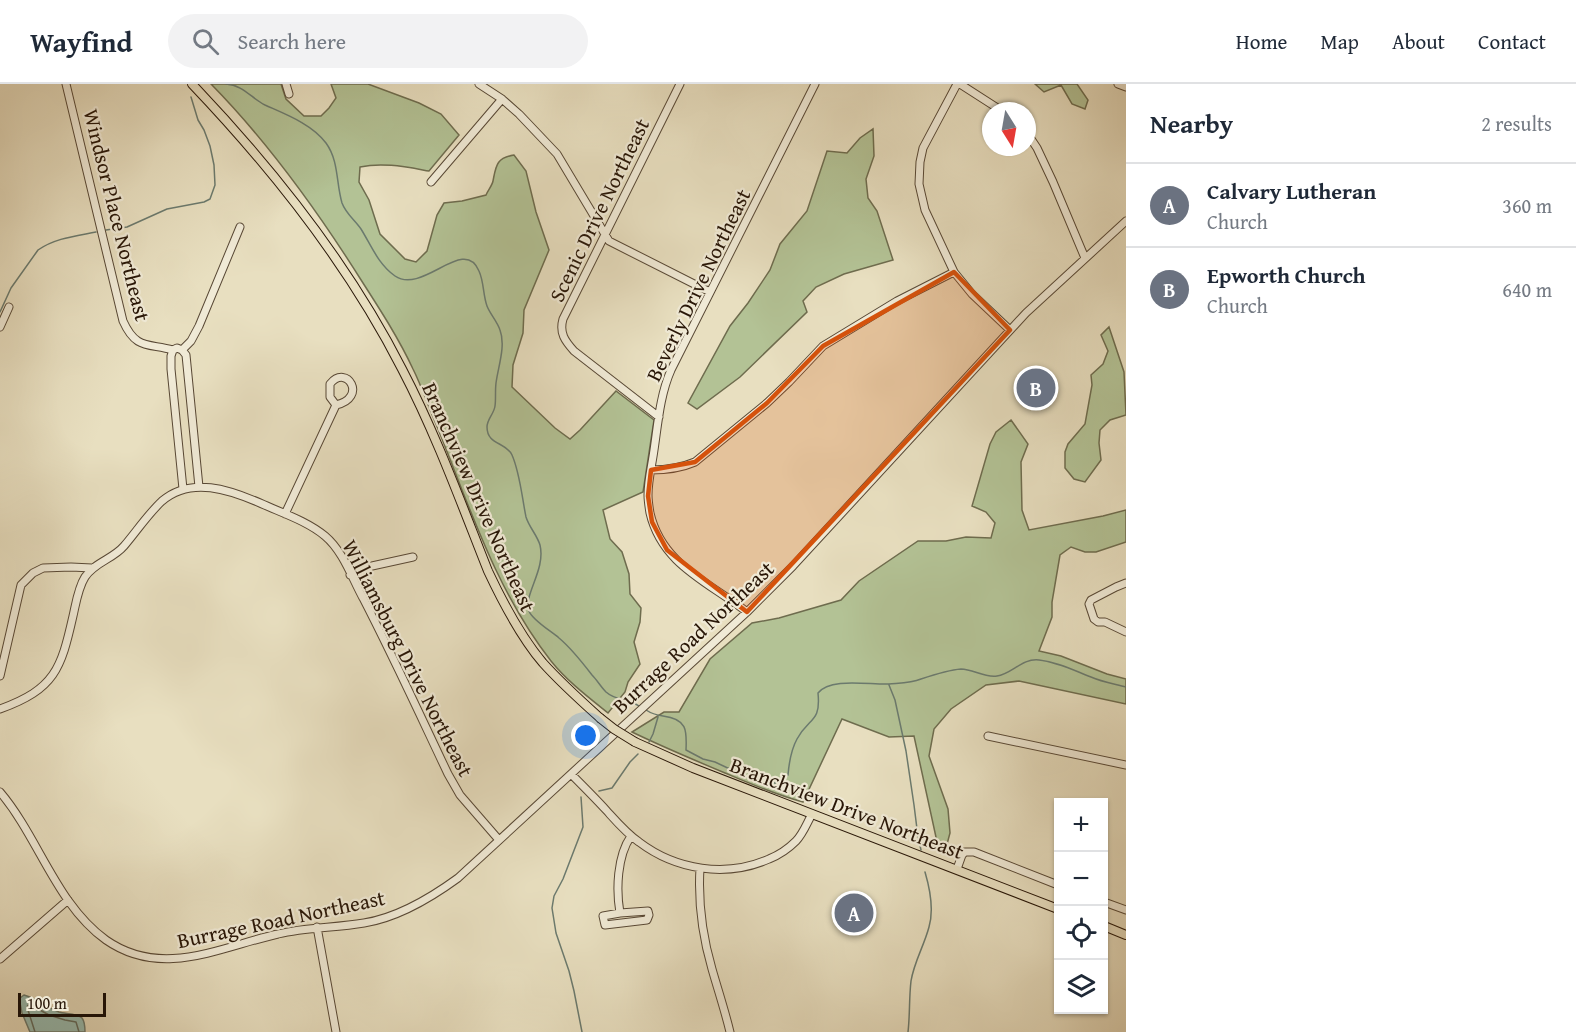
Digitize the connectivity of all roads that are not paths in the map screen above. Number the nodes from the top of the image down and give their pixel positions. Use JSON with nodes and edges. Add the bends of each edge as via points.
{"nodes":[{"id":1,"x":66,"y":84,"type":"edge"},
{"id":2,"x":192,"y":84,"type":"edge"},
{"id":3,"x":286,"y":84,"type":"edge"},
{"id":4,"x":479,"y":84,"type":"edge"},
{"id":5,"x":681,"y":84,"type":"edge"},
{"id":6,"x":815,"y":84,"type":"edge"},
{"id":7,"x":959,"y":84,"type":"edge"},
{"id":8,"x":1118,"y":84,"type":"edge"},
{"id":9,"x":1126,"y":87,"type":"edge"},
{"id":10,"x":289,"y":94,"type":"dead end"},
{"id":11,"x":502,"y":99,"type":"junction"},
{"id":12,"x":988,"y":102,"type":"edge"},
{"id":13,"x":1036,"y":146,"type":"edge"},
{"id":14,"x":431,"y":182,"type":"dead end"},
{"id":15,"x":1126,"y":221,"type":"edge"},
{"id":16,"x":240,"y":227,"type":"dead end"},
{"id":17,"x":605,"y":236,"type":"junction"},
{"id":18,"x":1085,"y":258,"type":"junction"},
{"id":19,"x":954,"y":272,"type":"junction"},
{"id":20,"x":710,"y":292,"type":"junction"},
{"id":21,"x":9,"y":307,"type":"dead end"},
{"id":22,"x":0,"y":327,"type":"edge"},
{"id":23,"x":1010,"y":330,"type":"junction"},
{"id":24,"x":173,"y":350,"type":"junction"},
{"id":25,"x":182,"y":350,"type":"junction"},
{"id":26,"x":336,"y":405,"type":"dead end"},
{"id":27,"x":659,"y":417,"type":"junction"},
{"id":28,"x":651,"y":470,"type":"junction"},
{"id":29,"x":199,"y":487,"type":"junction"},
{"id":30,"x":183,"y":489,"type":"junction"},
{"id":31,"x":285,"y":514,"type":"junction"},
{"id":32,"x":413,"y":557,"type":"dead end"},
{"id":33,"x":92,"y":568,"type":"junction"},
{"id":34,"x":350,"y":575,"type":"junction"},
{"id":35,"x":1126,"y":583,"type":"edge"},
{"id":36,"x":747,"y":612,"type":"junction"},
{"id":37,"x":1126,"y":632,"type":"edge"},
{"id":38,"x":0,"y":676,"type":"edge"},
{"id":39,"x":0,"y":709,"type":"edge"},
{"id":40,"x":988,"y":736,"type":"dead end"},
{"id":41,"x":1126,"y":765,"type":"edge"},
{"id":42,"x":571,"y":774,"type":"junction"},
{"id":43,"x":0,"y":792,"type":"edge"},
{"id":44,"x":812,"y":814,"type":"junction"},
{"id":45,"x":631,"y":836,"type":"junction"},
{"id":46,"x":499,"y":840,"type":"junction"},
{"id":47,"x":700,"y":868,"type":"junction"},
{"id":48,"x":957,"y":868,"type":"junction"},
{"id":49,"x":1054,"y":883,"type":"edge"},
{"id":50,"x":68,"y":900,"type":"junction"},
{"id":51,"x":1108,"y":903,"type":"edge"},
{"id":52,"x":1054,"y":907,"type":"edge"},
{"id":53,"x":1126,"y":910,"type":"edge"},
{"id":54,"x":620,"y":913,"type":"junction"},
{"id":55,"x":317,"y":927,"type":"junction"},
{"id":56,"x":1108,"y":928,"type":"edge"},
{"id":57,"x":1126,"y":935,"type":"edge"},
{"id":58,"x":0,"y":959,"type":"edge"},
{"id":59,"x":336,"y":1032,"type":"edge"},
{"id":60,"x":730,"y":1032,"type":"edge"}],
"edges":[{"from":1,"to":24,"type":"street","name":"Windsor Place Northeast","via":[[123,321],[140,343]]},
{"from":2,"to":44,"type":"main road","name":"Branchview Drive Northeast","bridge":true,"via":[[287,192],[350,279],[421,407],[505,605],[542,661],[600,718],[635,741]]},
{"from":3,"to":10,"type":"street"},
{"from":4,"to":11,"type":"street"},
{"from":5,"to":17,"type":"street","name":"Scenic Drive Northeast"},
{"from":6,"to":20,"type":"street","name":"Beverly Drive Northeast"},
{"from":7,"to":12,"type":"street"},
{"from":7,"to":19,"type":"street","via":[[926,139],[919,176],[926,210]]},
{"from":8,"to":9,"type":"street"},
{"from":11,"to":14,"type":"street"},
{"from":11,"to":17,"type":"street","via":[[557,154]]},
{"from":13,"to":18,"type":"street"},
{"from":15,"to":18,"type":"street","name":"Burrage Road Northeast"},
{"from":16,"to":25,"type":"street","via":[[194,337]]},
{"from":17,"to":20,"type":"street"},
{"from":17,"to":27,"type":"street","name":"Scenic Drive Northeast","via":[[563,320],[563,337],[574,351]]},
{"from":18,"to":23,"type":"street","name":"Burrage Road Northeast"},
{"from":19,"to":23,"type":"street"},
{"from":19,"to":28,"type":"street","via":[[823,346],[767,403],[695,462]]},
{"from":20,"to":27,"type":"street","name":"Beverly Drive Northeast","via":[[667,380]]},
{"from":21,"to":22,"type":"street"},
{"from":23,"to":36,"type":"street","name":"Burrage Road Northeast"},
{"from":24,"to":25,"type":"street","name":"Windsor Place Northeast"},
{"from":24,"to":30,"type":"street","via":[[171,369]]},
{"from":25,"to":29,"type":"street","via":[[186,355]]},
{"from":26,"to":31,"type":"street"},
{"from":27,"to":28,"type":"street","name":"Beverly Drive Northeast"},
{"from":28,"to":36,"type":"street","name":"Beverly Drive Northeast","via":[[648,504],[659,539],[681,565]]},
{"from":29,"to":30,"type":"street","name":"Williamsburg Drive Northeast"},
{"from":29,"to":31,"type":"street","name":"Williamsburg Drive Northeast","via":[[226,490]]},
{"from":30,"to":33,"type":"street","name":"Williamsburg Drive Northeast","via":[[164,500],[120,551]]},
{"from":31,"to":34,"type":"street","name":"Williamsburg Drive Northeast","via":[[325,536]]},
{"from":32,"to":34,"type":"street"},
{"from":33,"to":38,"type":"street","via":[[43,568],[21,585]]},
{"from":33,"to":39,"type":"street","via":[[79,591],[65,651],[54,673],[39,690]]},
{"from":34,"to":46,"type":"street","name":"Williamsburg Drive Northeast","via":[[452,781]]},
{"from":35,"to":37,"type":"street","via":[[1089,604],[1094,619]]},
{"from":36,"to":42,"type":"street","name":"Burrage Road Northeast"},
{"from":40,"to":41,"type":"street"},
{"from":42,"to":45,"type":"street"},
{"from":42,"to":46,"type":"street","name":"Burrage Road Northeast"},
{"from":43,"to":50,"type":"street","name":"Burrage Road Northeast"},
{"from":44,"to":47,"type":"street","via":[[795,842],[778,855],[739,868]]},
{"from":44,"to":48,"type":"main road","name":"Branchview Drive Northeast"},
{"from":45,"to":47,"type":"street","via":[[660,856]]},
{"from":45,"to":54,"type":"street","via":[[622,854],[617,892]]},
{"from":46,"to":55,"type":"street","name":"Burrage Road Northeast","via":[[442,890],[402,911],[363,924]]},
{"from":47,"to":60,"type":"street","via":[[706,944]]},
{"from":48,"to":49,"type":"street","via":[[965,852],[974,852]]},
{"from":48,"to":52,"type":"main road","name":"Branchview Drive Northeast"},
{"from":50,"to":55,"type":"street","name":"Burrage Road Northeast","via":[[89,926],[124,950],[142,956],[175,959],[205,955],[276,934]]},
{"from":50,"to":58,"type":"street"},
{"from":51,"to":53,"type":"street"},
{"from":54,"to":54,"type":"street","via":[[603,916],[605,925],[647,920],[649,915],[648,911]]},
{"from":55,"to":59,"type":"street"},
{"from":56,"to":57,"type":"main road"}]}
